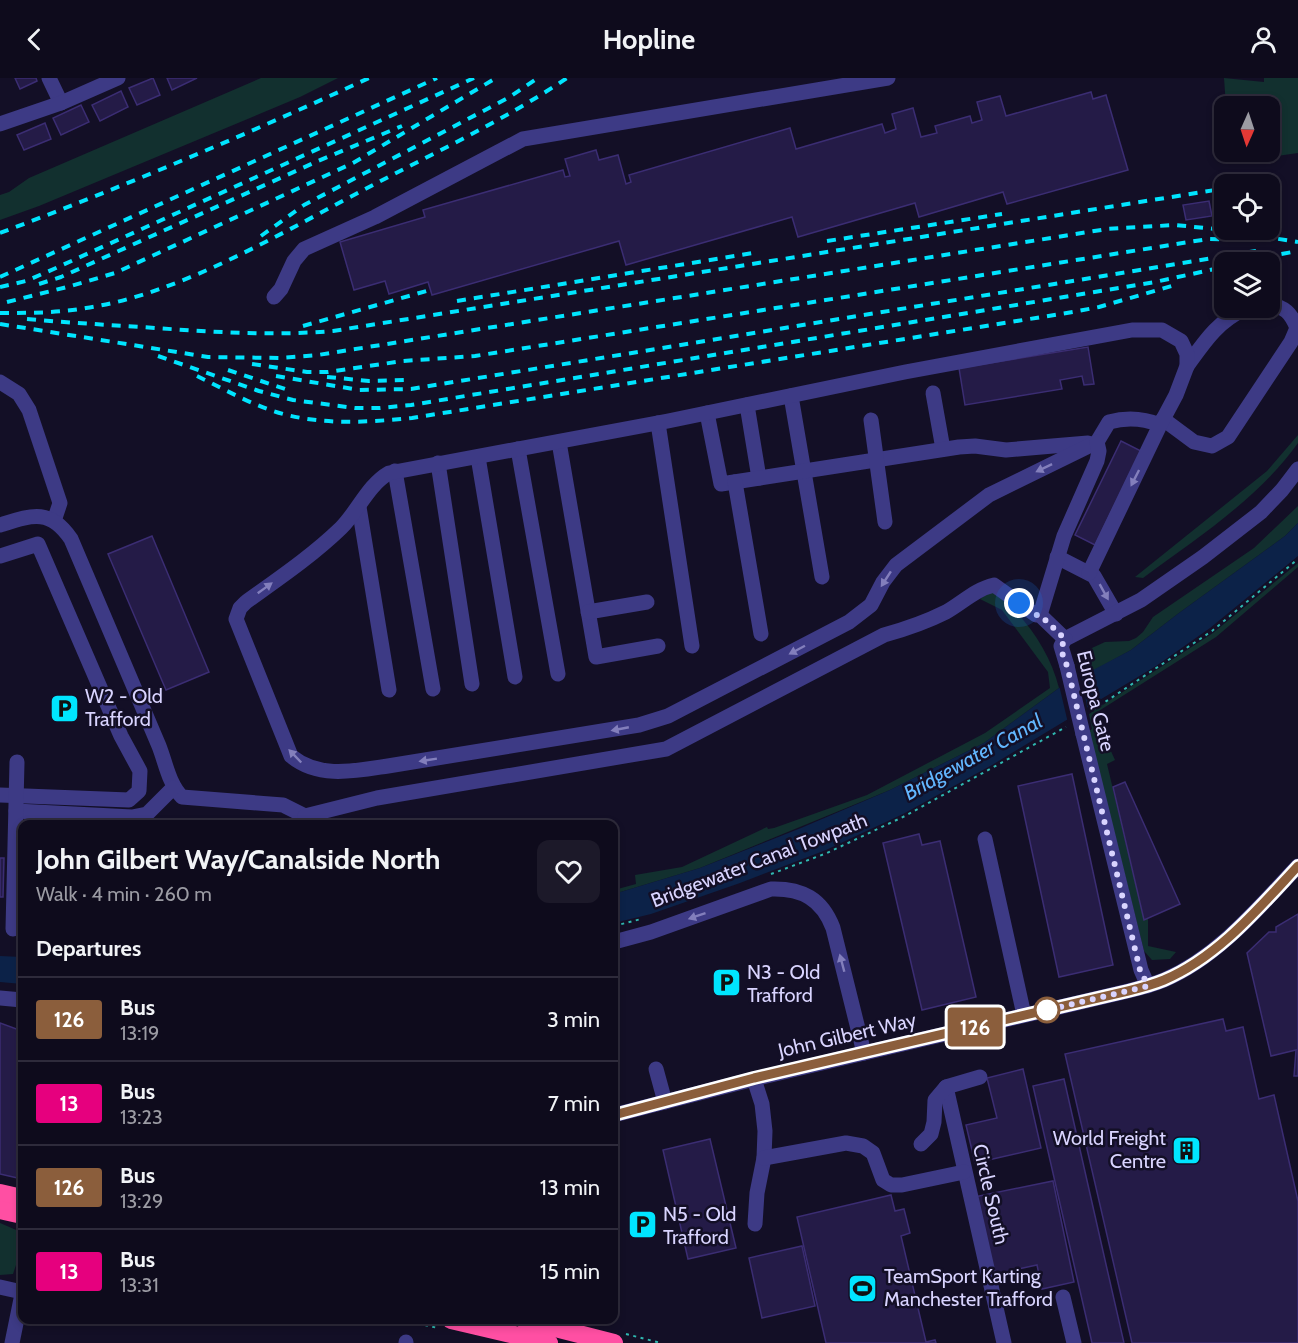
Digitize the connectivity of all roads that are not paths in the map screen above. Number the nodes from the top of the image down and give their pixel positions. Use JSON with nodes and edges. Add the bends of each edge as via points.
{"nodes":[{"id":1,"x":49,"y":78,"type":"edge"},
{"id":2,"x":118,"y":78,"type":"edge"},
{"id":3,"x":888,"y":78,"type":"edge"},
{"id":4,"x":60,"y":103,"type":"junction"},
{"id":5,"x":0,"y":124,"type":"edge"},
{"id":6,"x":274,"y":297,"type":"dead end"},
{"id":7,"x":1280,"y":307,"type":"edge"},
{"id":8,"x":1227,"y":318,"type":"edge"},
{"id":9,"x":1187,"y":366,"type":"junction"},
{"id":10,"x":0,"y":382,"type":"edge"},
{"id":11,"x":933,"y":393,"type":"dead end"},
{"id":12,"x":791,"y":396,"type":"junction"},
{"id":13,"x":747,"y":405,"type":"junction"},
{"id":14,"x":707,"y":413,"type":"junction"},
{"id":15,"x":871,"y":420,"type":"dead end"},
{"id":16,"x":1161,"y":422,"type":"junction"},
{"id":17,"x":658,"y":423,"type":"junction"},
{"id":18,"x":559,"y":442,"type":"junction"},
{"id":19,"x":1097,"y":442,"type":"junction"},
{"id":20,"x":518,"y":449,"type":"junction"},
{"id":21,"x":943,"y":449,"type":"junction"},
{"id":22,"x":478,"y":457,"type":"junction"},
{"id":23,"x":877,"y":460,"type":"junction"},
{"id":24,"x":438,"y":463,"type":"junction"},
{"id":25,"x":1298,"y":470,"type":"edge"},
{"id":26,"x":395,"y":471,"type":"junction"},
{"id":27,"x":804,"y":471,"type":"junction"},
{"id":28,"x":759,"y":478,"type":"junction"},
{"id":29,"x":735,"y":482,"type":"junction"},
{"id":30,"x":359,"y":507,"type":"junction"},
{"id":31,"x":54,"y":520,"type":"junction"},
{"id":32,"x":885,"y":522,"type":"dead end"},
{"id":33,"x":0,"y":525,"type":"edge"},
{"id":34,"x":0,"y":556,"type":"edge"},
{"id":35,"x":1058,"y":557,"type":"junction"},
{"id":36,"x":1089,"y":573,"type":"junction"},
{"id":37,"x":822,"y":577,"type":"dead end"},
{"id":38,"x":647,"y":602,"type":"dead end"},
{"id":39,"x":588,"y":612,"type":"junction"},
{"id":40,"x":1116,"y":614,"type":"junction"},
{"id":41,"x":1040,"y":615,"type":"junction"},
{"id":42,"x":761,"y":634,"type":"dead end"},
{"id":43,"x":1065,"y":639,"type":"junction"},
{"id":44,"x":658,"y":646,"type":"dead end"},
{"id":45,"x":693,"y":646,"type":"dead end"},
{"id":46,"x":558,"y":674,"type":"dead end"},
{"id":47,"x":515,"y":678,"type":"dead end"},
{"id":48,"x":472,"y":684,"type":"dead end"},
{"id":49,"x":433,"y":689,"type":"dead end"},
{"id":50,"x":388,"y":690,"type":"dead end"},
{"id":51,"x":159,"y":746,"type":"junction"},
{"id":52,"x":134,"y":759,"type":"junction"},
{"id":53,"x":17,"y":762,"type":"dead end"},
{"id":54,"x":173,"y":788,"type":"junction"},
{"id":55,"x":0,"y":795,"type":"edge"},
{"id":56,"x":16,"y":804,"type":"junction"},
{"id":57,"x":151,"y":820,"type":"edge"},
{"id":58,"x":308,"y":820,"type":"edge"},
{"id":59,"x":313,"y":820,"type":"edge"},
{"id":60,"x":985,"y":839,"type":"dead end"},
{"id":61,"x":1298,"y":866,"type":"edge"},
{"id":62,"x":13,"y":929,"type":"dead end"},
{"id":63,"x":618,"y":941,"type":"edge"},
{"id":64,"x":1148,"y":986,"type":"junction"},
{"id":65,"x":0,"y":998,"type":"edge"},
{"id":66,"x":18,"y":1000,"type":"edge"},
{"id":67,"x":1024,"y":1015,"type":"junction"},
{"id":68,"x":864,"y":1053,"type":"junction"},
{"id":69,"x":656,"y":1069,"type":"dead end"},
{"id":70,"x":980,"y":1077,"type":"dead end"},
{"id":71,"x":754,"y":1078,"type":"junction"},
{"id":72,"x":946,"y":1087,"type":"junction"},
{"id":73,"x":664,"y":1102,"type":"junction"},
{"id":74,"x":618,"y":1114,"type":"edge"},
{"id":75,"x":921,"y":1144,"type":"dead end"},
{"id":76,"x":764,"y":1158,"type":"junction"},
{"id":77,"x":964,"y":1172,"type":"junction"},
{"id":78,"x":0,"y":1193,"type":"edge"},
{"id":79,"x":18,"y":1197,"type":"edge"},
{"id":80,"x":0,"y":1210,"type":"edge"},
{"id":81,"x":18,"y":1214,"type":"edge"},
{"id":82,"x":755,"y":1224,"type":"dead end"},
{"id":83,"x":0,"y":1287,"type":"edge"},
{"id":84,"x":18,"y":1292,"type":"edge"},
{"id":85,"x":1063,"y":1297,"type":"dead end"},
{"id":86,"x":18,"y":1313,"type":"edge"},
{"id":87,"x":467,"y":1324,"type":"edge"},
{"id":88,"x":540,"y":1324,"type":"edge"},
{"id":89,"x":12,"y":1343,"type":"edge"},
{"id":90,"x":549,"y":1343,"type":"edge"},
{"id":91,"x":614,"y":1343,"type":"edge"},
{"id":92,"x":1004,"y":1343,"type":"edge"},
{"id":93,"x":1074,"y":1343,"type":"edge"}],
"edges":[{"from":1,"to":4,"type":"street"},
{"from":2,"to":4,"type":"street"},
{"from":3,"to":6,"type":"street","via":[[523,139],[375,217],[304,249]]},
{"from":4,"to":5,"type":"street"},
{"from":7,"to":16,"type":"street","via":[[1292,314],[1297,328],[1228,438],[1212,446],[1194,442]]},
{"from":8,"to":9,"type":"street"},
{"from":9,"to":12,"type":"street","via":[[1187,354],[1180,341],[1162,330],[1132,330]]},
{"from":9,"to":16,"type":"street"},
{"from":10,"to":31,"type":"street","via":[[19,394],[29,410],[60,503]]},
{"from":11,"to":21,"type":"street"},
{"from":12,"to":13,"type":"street"},
{"from":12,"to":27,"type":"street"},
{"from":13,"to":14,"type":"street"},
{"from":13,"to":28,"type":"street"},
{"from":14,"to":17,"type":"street"},
{"from":14,"to":29,"type":"street","via":[[721,484]]},
{"from":15,"to":23,"type":"street"},
{"from":16,"to":19,"type":"street","via":[[1109,422]]},
{"from":16,"to":36,"type":"street","one_way":true},
{"from":17,"to":18,"type":"street","via":[[609,439]]},
{"from":17,"to":45,"type":"street"},
{"from":18,"to":20,"type":"street"},
{"from":18,"to":39,"type":"street"},
{"from":19,"to":21,"type":"street","via":[[1006,450],[975,446]]},
{"from":19,"to":30,"type":"street","one_way":true,"via":[[989,495],[896,565],[871,605],[849,622],[668,716],[639,725],[517,746],[349,772],[320,771],[291,756],[236,619],[246,602],[313,552]]},
{"from":19,"to":35,"type":"street","via":[[1097,461]]},
{"from":20,"to":22,"type":"street"},
{"from":20,"to":46,"type":"street"},
{"from":21,"to":23,"type":"street"},
{"from":22,"to":24,"type":"street"},
{"from":22,"to":47,"type":"street"},
{"from":23,"to":27,"type":"street"},
{"from":23,"to":32,"type":"street"},
{"from":24,"to":26,"type":"street"},
{"from":24,"to":48,"type":"street"},
{"from":25,"to":40,"type":"street","name":"Europa Gate","via":[[1239,531]]},
{"from":26,"to":30,"type":"street","via":[[381,478]]},
{"from":26,"to":49,"type":"street"},
{"from":27,"to":28,"type":"street"},
{"from":27,"to":37,"type":"street"},
{"from":28,"to":29,"type":"street"},
{"from":29,"to":42,"type":"street"},
{"from":30,"to":50,"type":"street"},
{"from":31,"to":33,"type":"street","via":[[29,516]]},
{"from":31,"to":51,"type":"street","via":[[71,539]]},
{"from":34,"to":52,"type":"street","via":[[38,544]]},
{"from":35,"to":36,"type":"street"},
{"from":35,"to":41,"type":"street"},
{"from":36,"to":40,"type":"street","one_way":true},
{"from":38,"to":39,"type":"street"},
{"from":39,"to":44,"type":"street","via":[[596,657]]},
{"from":40,"to":43,"type":"street","name":"Europa Gate"},
{"from":41,"to":43,"type":"street"},
{"from":41,"to":59,"type":"street","via":[[994,585],[982,588],[947,612],[884,635],[666,749],[377,798]]},
{"from":43,"to":64,"type":"street","name":"Europa Gate","bridge":true,"via":[[1061,652],[1140,970]]},
{"from":51,"to":52,"type":"street"},
{"from":51,"to":54,"type":"street"},
{"from":52,"to":56,"type":"street","via":[[140,771],[139,791],[129,800]]},
{"from":53,"to":56,"type":"street"},
{"from":54,"to":57,"type":"street"},
{"from":54,"to":58,"type":"street","via":[[182,797],[199,800],[283,805]]},
{"from":55,"to":56,"type":"street"},
{"from":56,"to":57,"type":"street"},
{"from":56,"to":62,"type":"street"},
{"from":60,"to":67,"type":"street"},
{"from":61,"to":64,"type":"street","name":"John Gilbert Way","via":[[1240,927],[1210,952],[1184,970]]},
{"from":68,"to":63,"type":"street","one_way":true,"via":[[828,914],[807,896],[796,891],[771,890]]},
{"from":64,"to":67,"type":"street","name":"John Gilbert Way"},
{"from":65,"to":66,"type":"street"},
{"from":67,"to":68,"type":"street","name":"John Gilbert Way"},
{"from":68,"to":71,"type":"street","name":"John Gilbert Way"},
{"from":69,"to":73,"type":"street"},
{"from":70,"to":72,"type":"street"},
{"from":71,"to":73,"type":"street","name":"John Gilbert Way"},
{"from":71,"to":76,"type":"street","via":[[762,1104]]},
{"from":72,"to":75,"type":"street","via":[[935,1100],[931,1134]]},
{"from":72,"to":77,"type":"street","name":"Circle South"},
{"from":73,"to":74,"type":"street","name":"John Gilbert Way"},
{"from":76,"to":77,"type":"street","via":[[846,1143],[863,1146],[873,1154],[883,1180],[891,1185]]},
{"from":76,"to":82,"type":"street"},
{"from":77,"to":92,"type":"street","name":"Circle South"},
{"from":78,"to":79,"type":"highway"},
{"from":80,"to":81,"type":"highway"},
{"from":83,"to":84,"type":"street"},
{"from":85,"to":93,"type":"street"},
{"from":86,"to":89,"type":"street"},
{"from":87,"to":90,"type":"highway"},
{"from":88,"to":91,"type":"highway"}]}
